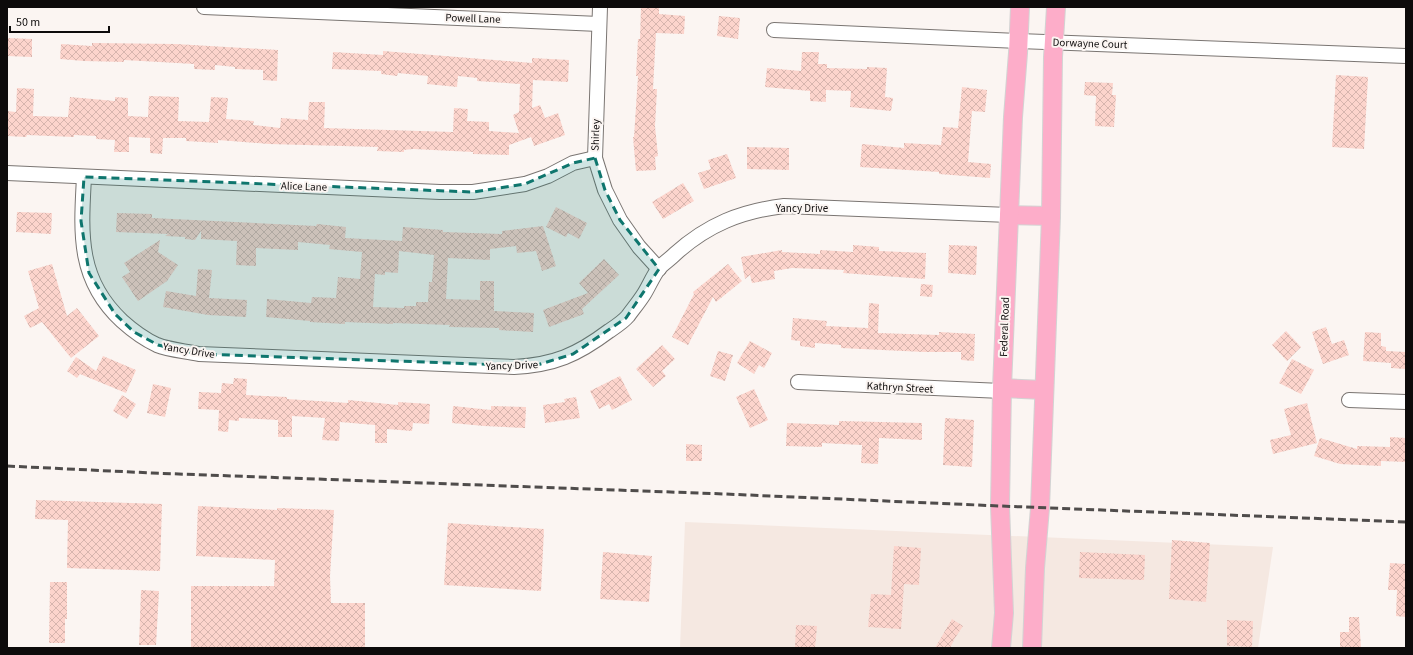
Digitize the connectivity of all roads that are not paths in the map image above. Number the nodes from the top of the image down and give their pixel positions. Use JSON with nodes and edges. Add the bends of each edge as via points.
{"nodes":[{"id":1,"x":204,"y":7,"type":"edge"},
{"id":2,"x":600,"y":7,"type":"edge"},
{"id":3,"x":1020,"y":7,"type":"edge"},
{"id":4,"x":1056,"y":7,"type":"edge"},
{"id":5,"x":599,"y":24,"type":"junction"},
{"id":6,"x":774,"y":30,"type":"dead end"},
{"id":7,"x":1019,"y":41,"type":"junction"},
{"id":8,"x":1054,"y":42,"type":"junction"},
{"id":9,"x":1406,"y":56,"type":"edge"},
{"id":10,"x":595,"y":158,"type":"junction"},
{"id":11,"x":7,"y":173,"type":"edge"},
{"id":12,"x":84,"y":177,"type":"junction"},
{"id":13,"x":1009,"y":215,"type":"junction"},
{"id":14,"x":1051,"y":216,"type":"junction"},
{"id":15,"x":659,"y":269,"type":"junction"},
{"id":16,"x":798,"y":382,"type":"dead end"},
{"id":17,"x":1002,"y":389,"type":"junction"},
{"id":18,"x":1044,"y":390,"type":"junction"},
{"id":19,"x":1349,"y":400,"type":"dead end"},
{"id":20,"x":1406,"y":402,"type":"edge"},
{"id":21,"x":1002,"y":648,"type":"edge"},
{"id":22,"x":1032,"y":648,"type":"edge"}],
"edges":[{"from":1,"to":5,"type":"street","name":"Powell Lane"},
{"from":2,"to":5,"type":"street","name":"Shirley"},
{"from":3,"to":7,"type":"main road","name":"Federal Road"},
{"from":4,"to":8,"type":"main road"},
{"from":5,"to":10,"type":"street","name":"Shirley"},
{"from":6,"to":7,"type":"street","name":"Dorwayne Court"},
{"from":7,"to":8,"type":"street","name":"Dorwayne Court"},
{"from":7,"to":13,"type":"main road","name":"Federal Road"},
{"from":8,"to":9,"type":"street","name":"Dorwayne Court"},
{"from":8,"to":14,"type":"main road"},
{"from":10,"to":12,"type":"street","name":"Alice Lane","via":[[573,163],[525,184],[473,192]]},
{"from":10,"to":15,"type":"street","name":"Shirley","via":[[605,190],[620,220]]},
{"from":11,"to":12,"type":"street","name":"Alice Lane"},
{"from":12,"to":15,"type":"street","name":"Yancy Drive","via":[[81,221],[84,254],[89,272],[105,302],[134,332],[158,345],[199,354],[534,366],[555,362],[573,354],[592,344],[626,318],[644,295]]},
{"from":13,"to":14,"type":"main road"},
{"from":13,"to":15,"type":"street","name":"Yancy Drive","via":[[784,206],[766,208],[733,217],[703,232],[688,241]]},
{"from":13,"to":17,"type":"main road","name":"Federal Road"},
{"from":14,"to":18,"type":"main road"},
{"from":16,"to":17,"type":"street","name":"Kathryn Street"},
{"from":17,"to":18,"type":"main road"},
{"from":17,"to":21,"type":"main road","name":"Federal Road"},
{"from":18,"to":22,"type":"main road"},
{"from":19,"to":20,"type":"street"}]}
